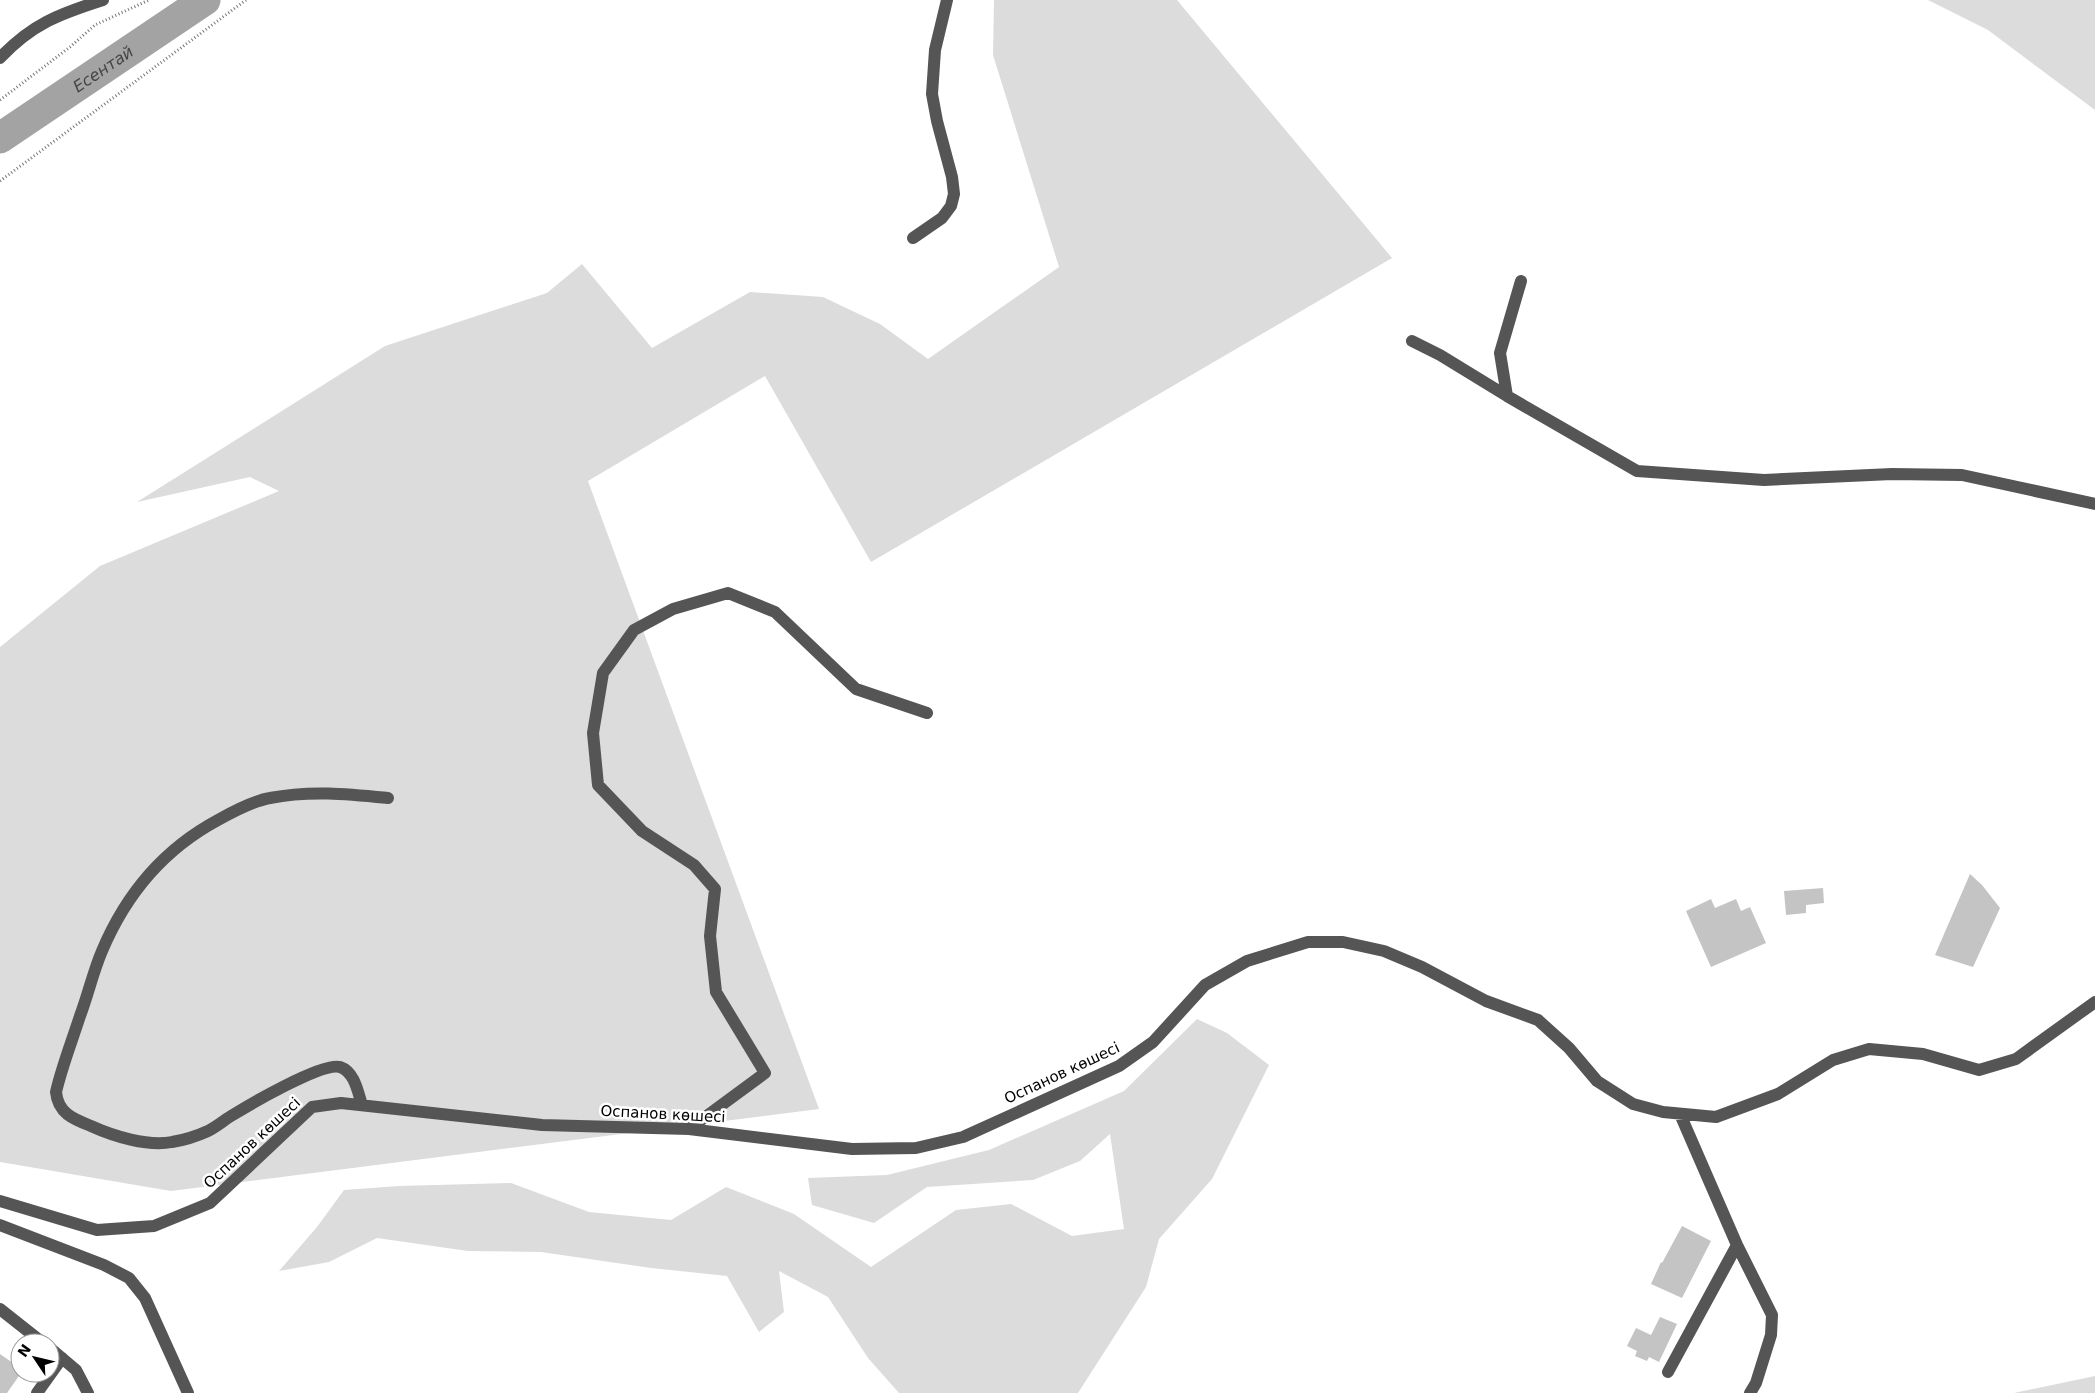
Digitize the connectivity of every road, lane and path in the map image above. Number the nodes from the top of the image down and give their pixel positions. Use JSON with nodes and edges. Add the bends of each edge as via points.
{"nodes":[{"id":1,"x":103,"y":0,"type":"edge"},
{"id":2,"x":149,"y":0,"type":"edge"},
{"id":3,"x":246,"y":0,"type":"edge"},
{"id":4,"x":946,"y":0,"type":"edge"},
{"id":5,"x":0,"y":58,"type":"edge"},
{"id":6,"x":0,"y":100,"type":"edge"},
{"id":7,"x":1,"y":178,"type":"edge"},
{"id":8,"x":913,"y":238,"type":"dead end"},
{"id":9,"x":1521,"y":281,"type":"dead end"},
{"id":10,"x":1412,"y":341,"type":"dead end"},
{"id":11,"x":1507,"y":396,"type":"junction"},
{"id":12,"x":2095,"y":504,"type":"edge"},
{"id":13,"x":927,"y":713,"type":"dead end"},
{"id":14,"x":388,"y":798,"type":"dead end"},
{"id":15,"x":2095,"y":1002,"type":"edge"},
{"id":16,"x":362,"y":1105,"type":"junction"},
{"id":17,"x":1680,"y":1114,"type":"junction"},
{"id":18,"x":688,"y":1129,"type":"junction"},
{"id":19,"x":0,"y":1201,"type":"edge"},
{"id":20,"x":0,"y":1225,"type":"edge"},
{"id":21,"x":1737,"y":1246,"type":"junction"},
{"id":22,"x":0,"y":1309,"type":"edge"},
{"id":23,"x":30,"y":1333,"type":"edge"},
{"id":24,"x":62,"y":1358,"type":"joint"},
{"id":25,"x":1668,"y":1372,"type":"dead end"},
{"id":26,"x":37,"y":1393,"type":"edge"},
{"id":27,"x":88,"y":1393,"type":"edge"},
{"id":28,"x":188,"y":1393,"type":"edge"},
{"id":29,"x":1750,"y":1393,"type":"edge"}],
"edges":[{"from":1,"to":5,"type":"street","via":[[60,14],[36,26]]},
{"from":2,"to":6,"type":"path","via":[[95,25]]},
{"from":3,"to":7,"type":"path"},
{"from":4,"to":8,"type":"street","via":[[935,50],[932,94],[954,194],[951,206],[942,218]]},
{"from":9,"to":11,"type":"street","via":[[1500,353]]},
{"from":10,"to":11,"type":"street"},
{"from":11,"to":12,"type":"street","via":[[1637,471],[1764,480],[1892,474],[1962,475]]},
{"from":13,"to":18,"type":"street","via":[[856,688],[775,612],[728,593],[673,609],[634,630],[603,673],[593,733],[598,785],[642,831],[694,865],[715,888],[710,936],[716,992],[765,1073]]},
{"from":14,"to":16,"type":"street","via":[[302,793],[268,798],[234,811],[193,834],[168,854],[143,882],[102,950],[56,1092],[57,1103],[63,1111],[80,1122],[138,1141],[170,1143],[210,1130],[310,1073],[331,1066],[350,1074]]},
{"from":15,"to":17,"type":"street","name":"Оспанов көшесі","via":[[2016,1060],[1978,1070],[1923,1054],[1869,1049],[1833,1060],[1778,1094],[1716,1117]]},
{"from":16,"to":18,"type":"street","name":"Оспанов көшесі","via":[[542,1125]]},
{"from":16,"to":19,"type":"street","name":"Оспанов көшесі","via":[[341,1103],[312,1107],[210,1203],[154,1226],[97,1230]]},
{"from":17,"to":18,"type":"street","name":"Оспанов көшесі","via":[[1633,1104],[1597,1082],[1569,1048],[1538,1020],[1486,1001],[1384,951],[1343,942],[1308,942],[1247,960],[1205,985],[1153,1042],[1119,1066],[963,1136],[916,1148],[852,1149]]},
{"from":17,"to":21,"type":"street"},
{"from":20,"to":28,"type":"street","via":[[104,1265],[129,1278],[145,1298]]},
{"from":21,"to":25,"type":"street"},
{"from":21,"to":29,"type":"street","via":[[1772,1315],[1771,1335]]},
{"from":22,"to":23,"type":"street"},
{"from":24,"to":26,"type":"street"},
{"from":24,"to":27,"type":"street","via":[[76,1370]]}]}
